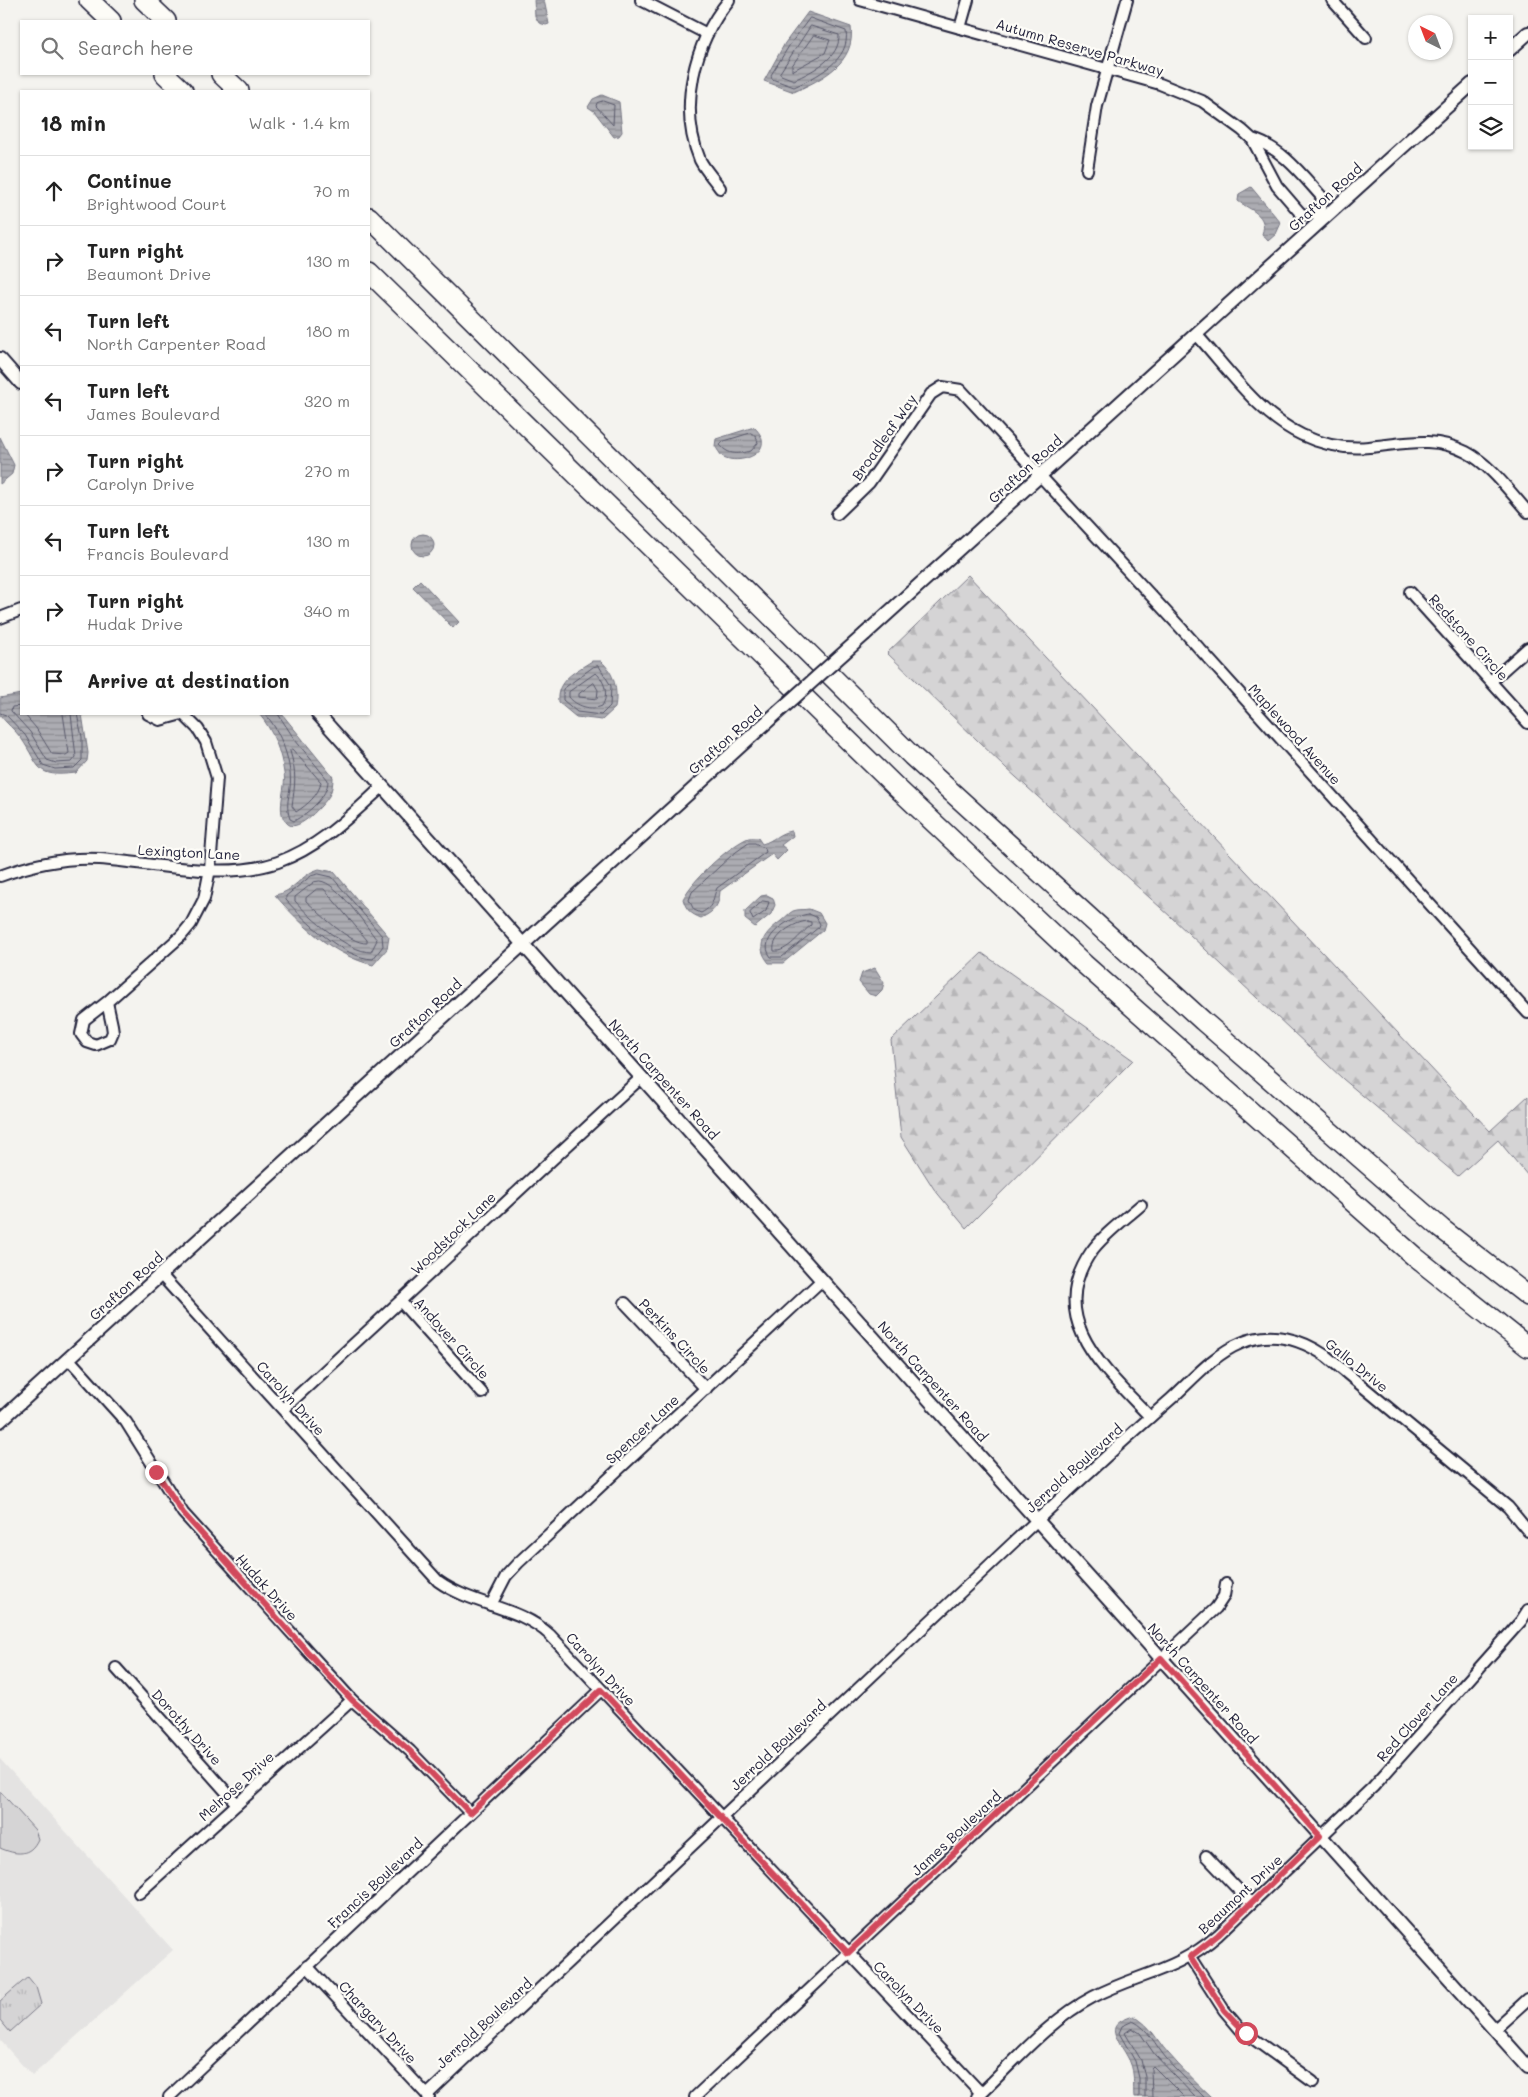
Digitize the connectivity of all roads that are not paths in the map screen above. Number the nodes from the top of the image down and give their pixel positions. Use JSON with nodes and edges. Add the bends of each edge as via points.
{"nodes":[{"id":1,"x":89,"y":0,"type":"edge"},
{"id":2,"x":144,"y":0,"type":"edge"},
{"id":3,"x":641,"y":0,"type":"edge"},
{"id":4,"x":729,"y":0,"type":"edge"},
{"id":5,"x":860,"y":0,"type":"edge"},
{"id":6,"x":968,"y":0,"type":"edge"},
{"id":7,"x":1126,"y":0,"type":"edge"},
{"id":8,"x":1332,"y":0,"type":"edge"},
{"id":9,"x":110,"y":20,"type":"edge"},
{"id":10,"x":165,"y":20,"type":"edge"},
{"id":11,"x":960,"y":28,"type":"junction"},
{"id":12,"x":1528,"y":33,"type":"edge"},
{"id":13,"x":707,"y":34,"type":"junction"},
{"id":14,"x":1366,"y":38,"type":"dead end"},
{"id":15,"x":1513,"y":46,"type":"edge"},
{"id":16,"x":1107,"y":69,"type":"junction"},
{"id":17,"x":166,"y":75,"type":"edge"},
{"id":18,"x":222,"y":75,"type":"edge"},
{"id":19,"x":1468,"y":87,"type":"edge"},
{"id":20,"x":182,"y":90,"type":"edge"},
{"id":21,"x":238,"y":90,"type":"edge"},
{"id":22,"x":1252,"y":139,"type":"junction"},
{"id":23,"x":1087,"y":170,"type":"dead end"},
{"id":24,"x":720,"y":188,"type":"dead end"},
{"id":25,"x":1321,"y":216,"type":"junction"},
{"id":26,"x":370,"y":218,"type":"edge"},
{"id":27,"x":370,"y":273,"type":"edge"},
{"id":28,"x":1196,"y":334,"type":"junction"},
{"id":29,"x":0,"y":359,"type":"edge"},
{"id":30,"x":20,"y":382,"type":"edge"},
{"id":31,"x":1041,"y":474,"type":"junction"},
{"id":32,"x":1528,"y":512,"type":"edge"},
{"id":33,"x":837,"y":514,"type":"dead end"},
{"id":34,"x":1410,"y":592,"type":"dead end"},
{"id":35,"x":20,"y":610,"type":"edge"},
{"id":36,"x":0,"y":618,"type":"edge"},
{"id":37,"x":1528,"y":648,"type":"edge"},
{"id":38,"x":1491,"y":681,"type":"junction"},
{"id":39,"x":150,"y":715,"type":"edge"},
{"id":40,"x":179,"y":715,"type":"edge"},
{"id":41,"x":184,"y":715,"type":"edge"},
{"id":42,"x":319,"y":715,"type":"edge"},
{"id":43,"x":1528,"y":723,"type":"edge"},
{"id":44,"x":382,"y":787,"type":"junction"},
{"id":45,"x":210,"y":869,"type":"junction"},
{"id":46,"x":0,"y":876,"type":"edge"},
{"id":47,"x":523,"y":944,"type":"junction"},
{"id":48,"x":107,"y":1002,"type":"dead end"},
{"id":49,"x":1528,"y":1013,"type":"edge"},
{"id":50,"x":642,"y":1077,"type":"junction"},
{"id":51,"x":1141,"y":1205,"type":"dead end"},
{"id":52,"x":161,"y":1275,"type":"junction"},
{"id":53,"x":822,"y":1280,"type":"junction"},
{"id":54,"x":1528,"y":1296,"type":"edge"},
{"id":55,"x":401,"y":1302,"type":"junction"},
{"id":56,"x":625,"y":1303,"type":"dead end"},
{"id":57,"x":1528,"y":1347,"type":"edge"},
{"id":58,"x":69,"y":1359,"type":"junction"},
{"id":59,"x":706,"y":1389,"type":"junction"},
{"id":60,"x":482,"y":1393,"type":"dead end"},
{"id":61,"x":283,"y":1409,"type":"junction"},
{"id":62,"x":1150,"y":1417,"type":"junction"},
{"id":63,"x":0,"y":1421,"type":"edge"},
{"id":64,"x":1038,"y":1520,"type":"junction"},
{"id":65,"x":1528,"y":1531,"type":"edge"},
{"id":66,"x":1226,"y":1584,"type":"dead end"},
{"id":67,"x":491,"y":1605,"type":"junction"},
{"id":68,"x":1528,"y":1610,"type":"edge"},
{"id":69,"x":1161,"y":1658,"type":"junction"},
{"id":70,"x":116,"y":1668,"type":"dead end"},
{"id":71,"x":601,"y":1690,"type":"junction"},
{"id":72,"x":352,"y":1700,"type":"junction"},
{"id":73,"x":237,"y":1804,"type":"junction"},
{"id":74,"x":470,"y":1813,"type":"junction"},
{"id":75,"x":721,"y":1818,"type":"junction"},
{"id":76,"x":1320,"y":1836,"type":"junction"},
{"id":77,"x":1206,"y":1856,"type":"dead end"},
{"id":78,"x":140,"y":1893,"type":"dead end"},
{"id":79,"x":1252,"y":1903,"type":"junction"},
{"id":80,"x":848,"y":1953,"type":"junction"},
{"id":81,"x":1190,"y":1957,"type":"junction"},
{"id":82,"x":307,"y":1966,"type":"junction"},
{"id":83,"x":1528,"y":2000,"type":"edge"},
{"id":84,"x":1494,"y":2030,"type":"junction"},
{"id":85,"x":1528,"y":2067,"type":"edge"},
{"id":86,"x":1313,"y":2082,"type":"dead end"},
{"id":87,"x":979,"y":2095,"type":"edge"},
{"id":88,"x":428,"y":2096,"type":"edge"},
{"id":89,"x":169,"y":2097,"type":"edge"},
{"id":90,"x":695,"y":2097,"type":"edge"}],
"edges":[{"from":1,"to":9,"type":"highway"},
{"from":2,"to":10,"type":"highway"},
{"from":3,"to":13,"type":"street"},
{"from":4,"to":13,"type":"street"},
{"from":5,"to":11,"type":"street","name":"Autumn Reserve Parkway"},
{"from":6,"to":11,"type":"street"},
{"from":7,"to":16,"type":"street"},
{"from":8,"to":14,"type":"street"},
{"from":11,"to":16,"type":"street","name":"Autumn Reserve Parkway"},
{"from":12,"to":15,"type":"street"},
{"from":13,"to":24,"type":"street","via":[[698,54],[692,82],[691,114],[701,161]]},
{"from":16,"to":22,"type":"street","name":"Autumn Reserve Parkway","via":[[1165,85],[1194,97],[1226,117]]},
{"from":16,"to":23,"type":"street"},
{"from":17,"to":20,"type":"highway"},
{"from":18,"to":21,"type":"highway"},
{"from":19,"to":25,"type":"street","name":"Grafton Road"},
{"from":22,"to":25,"type":"street","name":"Autumn Reserve Parkway","via":[[1275,182],[1302,215]]},
{"from":22,"to":25,"type":"street","name":"Autumn Reserve Parkway","via":[[1274,150],[1305,178],[1322,198]]},
{"from":25,"to":28,"type":"street","name":"Grafton Road"},
{"from":26,"to":54,"type":"highway","via":[[912,756],[1203,1021],[1442,1228]]},
{"from":27,"to":57,"type":"highway","via":[[895,786],[1084,964],[1415,1257]]},
{"from":28,"to":31,"type":"street","name":"Grafton Road"},
{"from":28,"to":32,"type":"street","via":[[1263,408],[1302,436],[1352,448],[1422,441],[1452,446],[1485,465]]},
{"from":29,"to":30,"type":"street"},
{"from":31,"to":33,"type":"street","name":"Broadleaf Way","via":[[965,392],[942,387],[928,398],[866,487]]},
{"from":31,"to":47,"type":"street","name":"Grafton Road","bridge":true},
{"from":31,"to":49,"type":"street","name":"Maplewood Avenue"},
{"from":34,"to":38,"type":"street","name":"Redstone Circle"},
{"from":35,"to":36,"type":"street"},
{"from":37,"to":38,"type":"street"},
{"from":38,"to":43,"type":"street","name":"Redstone Circle"},
{"from":39,"to":40,"type":"street","via":[[160,720]]},
{"from":41,"to":45,"type":"street","via":[[206,742],[216,770],[218,787]]},
{"from":42,"to":44,"type":"street","name":"North Carpenter Road"},
{"from":44,"to":45,"type":"street","name":"Lexington Lane","via":[[329,834],[297,854],[270,865],[236,870]]},
{"from":44,"to":47,"type":"street","name":"North Carpenter Road"},
{"from":45,"to":46,"type":"street","name":"Lexington Lane","via":[[75,859],[35,864]]},
{"from":45,"to":48,"type":"street","via":[[204,898],[191,924]]},
{"from":47,"to":50,"type":"street","name":"North Carpenter Road"},
{"from":47,"to":52,"type":"street","name":"Grafton Road"},
{"from":50,"to":53,"type":"street","name":"North Carpenter Road"},
{"from":50,"to":55,"type":"street","name":"Woodstock Lane"},
{"from":51,"to":62,"type":"street","via":[[1092,1252],[1079,1276],[1075,1303],[1079,1329],[1093,1355]]},
{"from":52,"to":58,"type":"street","name":"Grafton Road"},
{"from":52,"to":61,"type":"street","name":"Carolyn Drive"},
{"from":53,"to":59,"type":"street","name":"Spencer Lane"},
{"from":53,"to":64,"type":"street","name":"North Carpenter Road"},
{"from":55,"to":60,"type":"street","name":"Andover Circle"},
{"from":55,"to":61,"type":"street","name":"Woodstock Lane"},
{"from":56,"to":59,"type":"street","name":"Perkins Circle"},
{"from":58,"to":63,"type":"street","name":"Grafton Road"},
{"from":58,"to":72,"type":"street","name":"Hudak Drive","via":[[126,1422],[183,1513]]},
{"from":59,"to":67,"type":"street","name":"Spencer Lane","via":[[518,1563],[506,1576]]},
{"from":61,"to":67,"type":"street","name":"Carolyn Drive","via":[[438,1581],[460,1595]]},
{"from":62,"to":64,"type":"street","name":"Jerrold Boulevard"},
{"from":62,"to":65,"type":"street","name":"Gallo Drive","via":[[1231,1348],[1265,1337],[1295,1340],[1326,1356],[1508,1507]]},
{"from":64,"to":69,"type":"street","name":"North Carpenter Road"},
{"from":64,"to":75,"type":"street","name":"Jerrold Boulevard"},
{"from":66,"to":69,"type":"street","name":"James Boulevard","via":[[1224,1596],[1216,1608]]},
{"from":67,"to":71,"type":"street","name":"Carolyn Drive","via":[[541,1626]]},
{"from":68,"to":76,"type":"street","name":"Red Clover Lane","via":[[1373,1787]]},
{"from":69,"to":76,"type":"street","name":"North Carpenter Road"},
{"from":69,"to":80,"type":"street","name":"James Boulevard"},
{"from":70,"to":73,"type":"street","name":"Dorothy Drive"},
{"from":71,"to":74,"type":"street","name":"Francis Boulevard"},
{"from":71,"to":75,"type":"street","name":"Carolyn Drive"},
{"from":72,"to":73,"type":"street","name":"Melrose Drive"},
{"from":72,"to":74,"type":"street","name":"Hudak Drive","via":[[410,1751]]},
{"from":73,"to":78,"type":"street","name":"Melrose Drive"},
{"from":74,"to":82,"type":"street","name":"Francis Boulevard"},
{"from":75,"to":80,"type":"street","name":"Carolyn Drive"},
{"from":75,"to":88,"type":"street","name":"Jerrold Boulevard"},
{"from":76,"to":79,"type":"street","name":"Beaumont Drive"},
{"from":76,"to":84,"type":"street","name":"North Carpenter Road"},
{"from":77,"to":79,"type":"street"},
{"from":79,"to":81,"type":"street","name":"Beaumont Drive"},
{"from":80,"to":87,"type":"street","name":"Carolyn Drive"},
{"from":80,"to":90,"type":"street","name":"James Boulevard"},
{"from":81,"to":86,"type":"street","via":[[1240,2029]]},
{"from":81,"to":87,"type":"street","name":"Beaumont Drive","via":[[1073,2009]]},
{"from":82,"to":88,"type":"street","name":"Chargary Drive"},
{"from":82,"to":89,"type":"street","name":"Francis Boulevard"},
{"from":83,"to":84,"type":"street"},
{"from":84,"to":85,"type":"street","name":"North Carpenter Road"}]}
